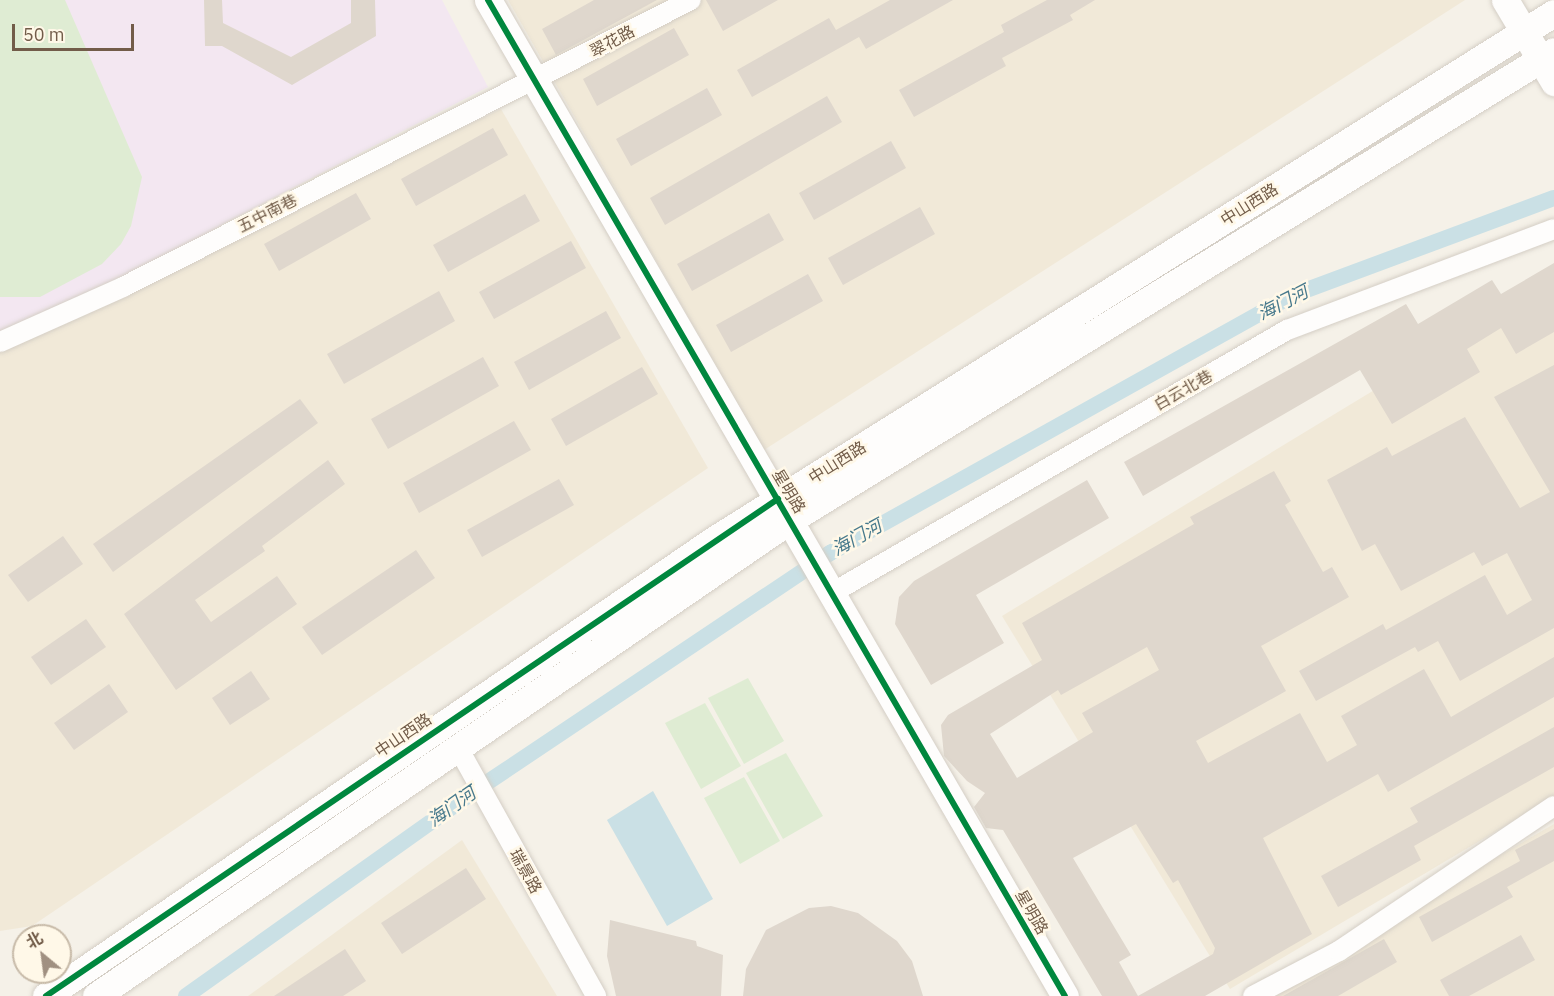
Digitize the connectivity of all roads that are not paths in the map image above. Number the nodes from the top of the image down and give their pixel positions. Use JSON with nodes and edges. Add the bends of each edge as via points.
{"nodes":[{"id":1,"x":488,"y":0,"type":"edge"},
{"id":2,"x":691,"y":0,"type":"edge"},
{"id":3,"x":1504,"y":0,"type":"edge"},
{"id":4,"x":1554,"y":13,"type":"edge"},
{"id":5,"x":1524,"y":35,"type":"junction"},
{"id":6,"x":1550,"y":64,"type":"edge"},
{"id":7,"x":533,"y":83,"type":"junction"},
{"id":8,"x":1554,"y":229,"type":"edge"},
{"id":9,"x":0,"y":342,"type":"edge"},
{"id":10,"x":788,"y":517,"type":"junction"},
{"id":11,"x":832,"y":593,"type":"junction"},
{"id":12,"x":462,"y":756,"type":"junction"},
{"id":13,"x":1554,"y":806,"type":"edge"},
{"id":14,"x":46,"y":996,"type":"edge"},
{"id":15,"x":96,"y":996,"type":"edge"},
{"id":16,"x":596,"y":996,"type":"edge"},
{"id":17,"x":1065,"y":996,"type":"edge"},
{"id":18,"x":1253,"y":996,"type":"edge"}],
"edges":[{"from":1,"to":7,"type":"main road","name":"星明路"},
{"from":2,"to":7,"type":"street","name":"翠花路"},
{"from":3,"to":5,"type":"main road"},
{"from":4,"to":5,"type":"main road","name":"中山西路"},
{"from":5,"to":6,"type":"main road"},
{"from":5,"to":10,"type":"main road","name":"中山西路"},
{"from":6,"to":10,"type":"main road","name":"中山西路"},
{"from":7,"to":9,"type":"street","name":"五中南巷","via":[[123,287]]},
{"from":7,"to":10,"type":"main road","name":"星明路"},
{"from":8,"to":11,"type":"street","name":"白云北巷","via":[[1287,330]]},
{"from":10,"to":11,"type":"main road","name":"星明路"},
{"from":10,"to":12,"type":"main road","name":"中山西路"},
{"from":10,"to":14,"type":"main road","name":"中山西路"},
{"from":11,"to":17,"type":"main road","name":"星明路"},
{"from":12,"to":15,"type":"main road","name":"中山西路"},
{"from":12,"to":16,"type":"street","name":"瑞景路"},
{"from":13,"to":18,"type":"street","via":[[1339,951]]}]}
